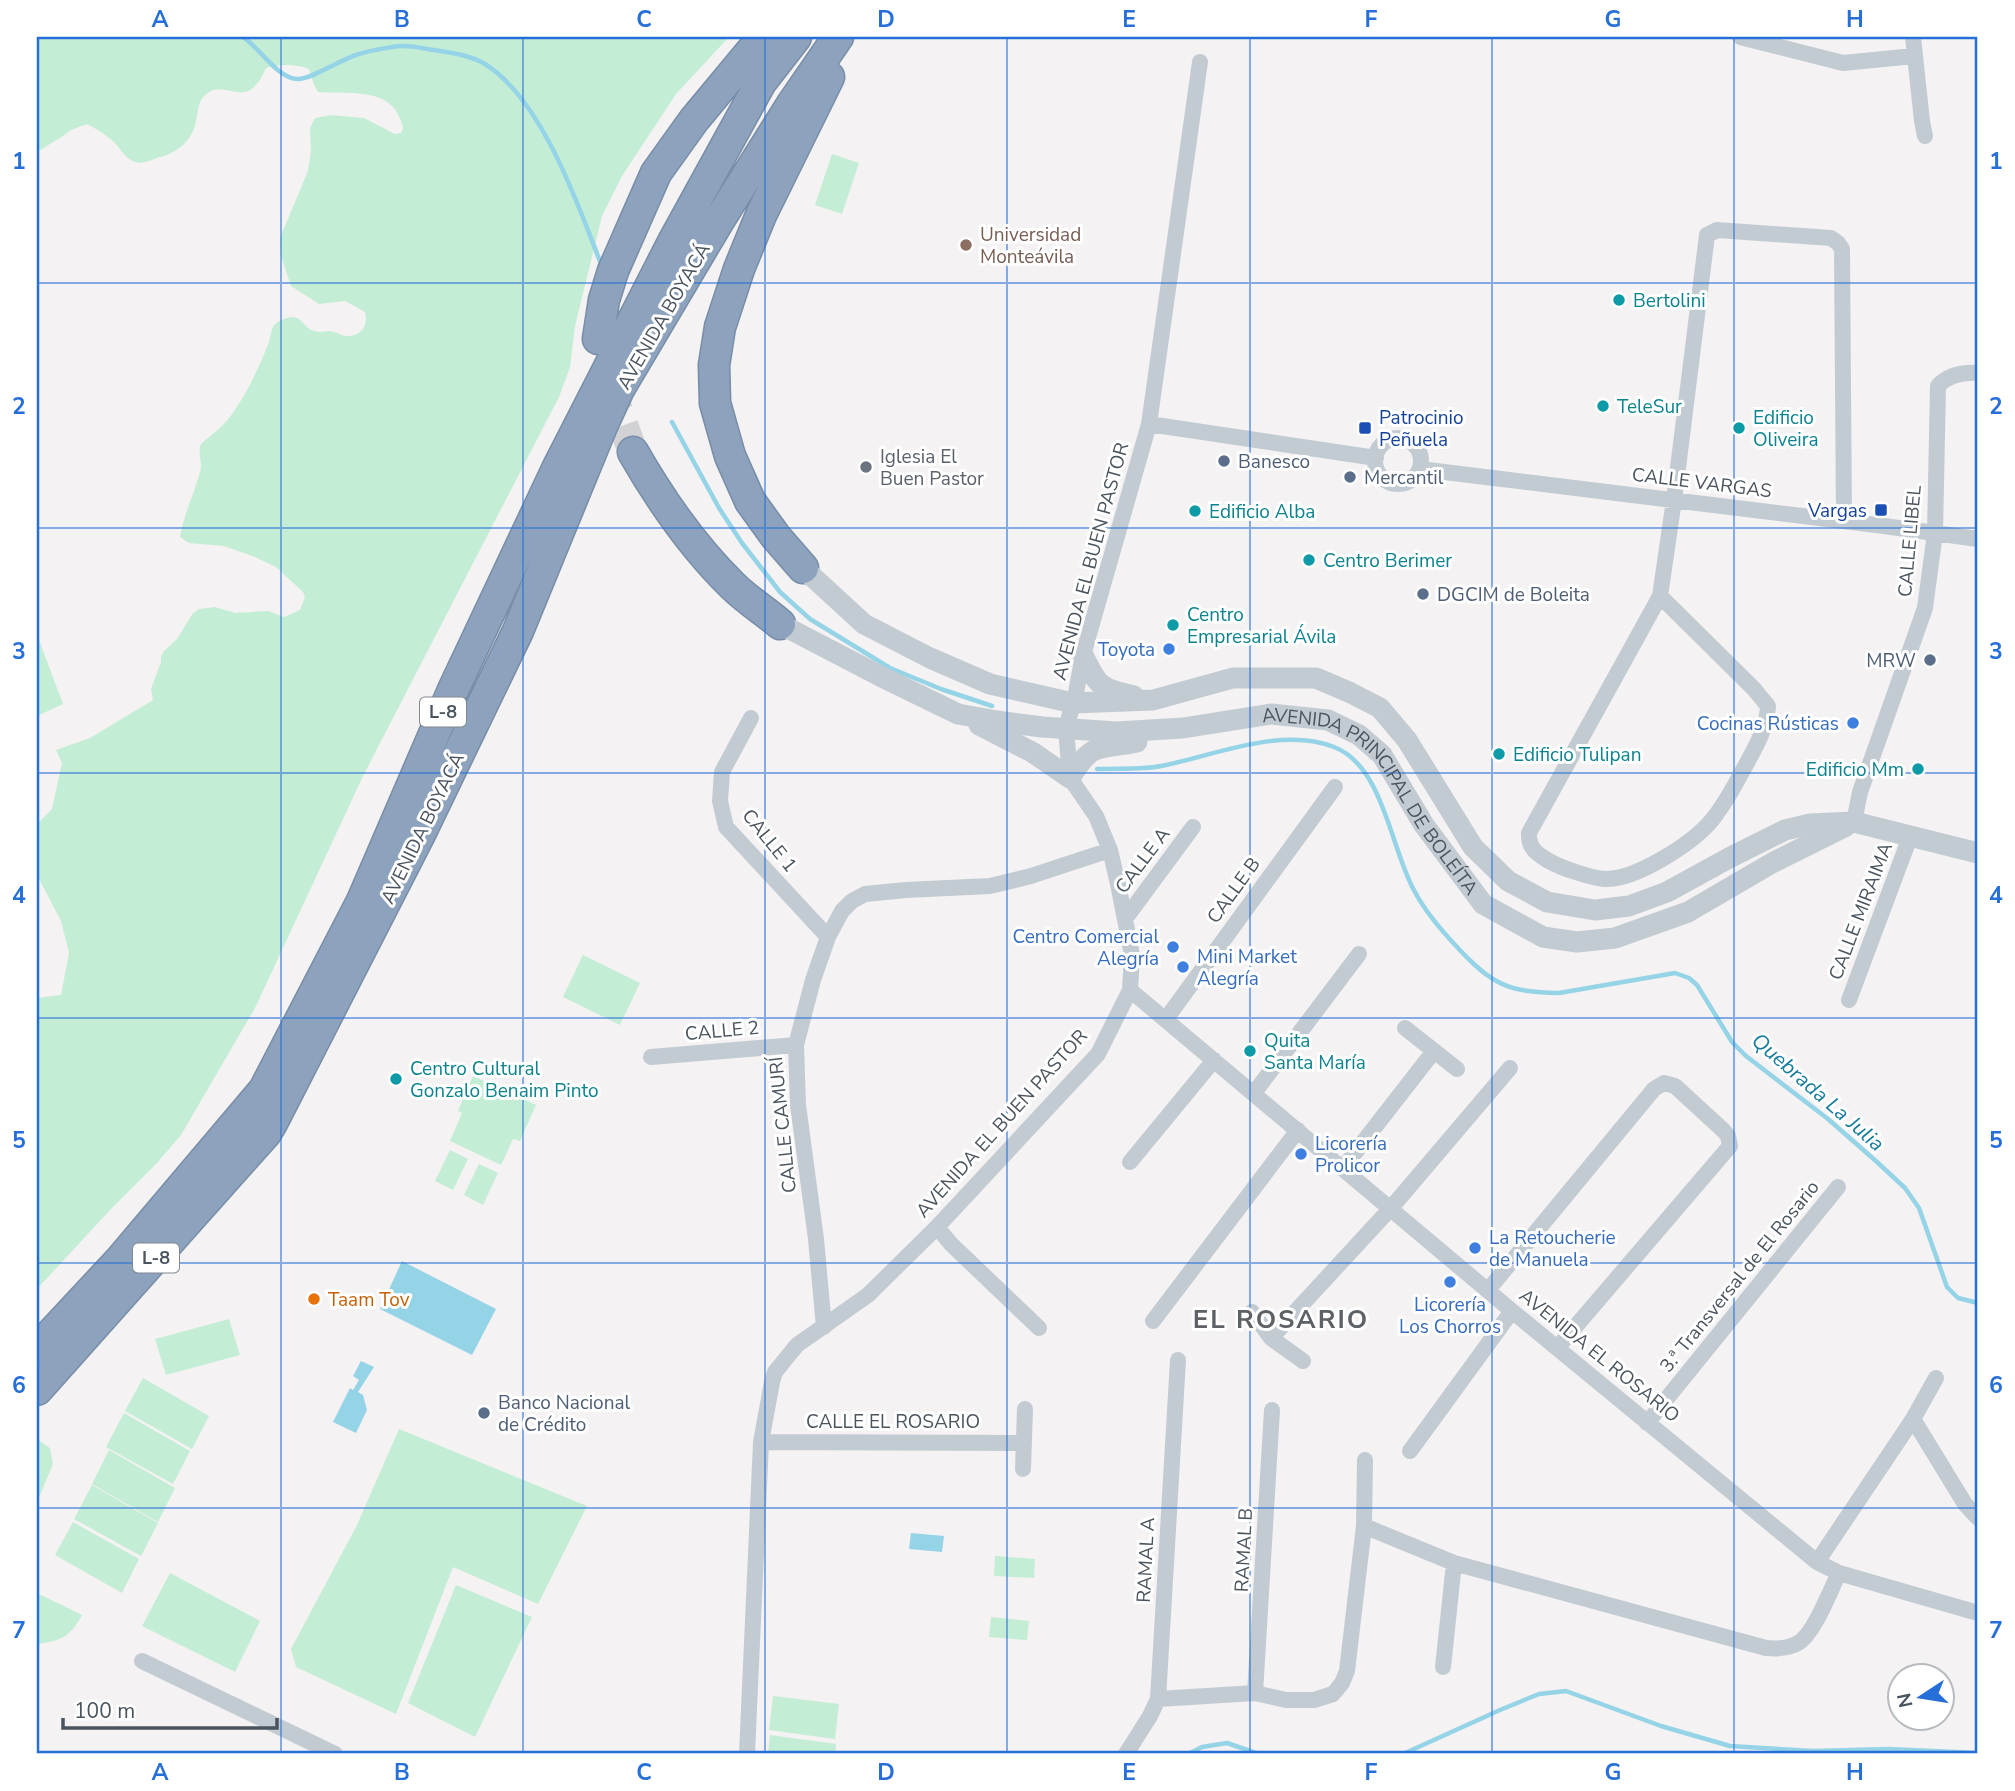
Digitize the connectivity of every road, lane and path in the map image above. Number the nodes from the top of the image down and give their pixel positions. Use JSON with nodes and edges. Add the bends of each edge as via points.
{"nodes":[{"id":1,"x":763,"y":37,"type":"edge"},
{"id":2,"x":796,"y":37,"type":"edge"},
{"id":3,"x":838,"y":37,"type":"edge"},
{"id":4,"x":851,"y":37,"type":"edge"},
{"id":5,"x":1740,"y":37,"type":"edge"},
{"id":6,"x":1913,"y":37,"type":"edge"},
{"id":7,"x":1914,"y":56,"type":"junction"},
{"id":8,"x":1200,"y":62,"type":"dead end"},
{"id":9,"x":1925,"y":136,"type":"dead end"},
{"id":10,"x":598,"y":339,"type":"dead end"},
{"id":11,"x":1978,"y":373,"type":"edge"},
{"id":12,"x":1150,"y":424,"type":"junction"},
{"id":13,"x":634,"y":452,"type":"tunnel mouth"},
{"id":14,"x":1376,"y":458,"type":"junction"},
{"id":15,"x":1420,"y":469,"type":"junction"},
{"id":16,"x":1674,"y":500,"type":"junction"},
{"id":17,"x":1843,"y":521,"type":"junction"},
{"id":18,"x":1935,"y":533,"type":"junction"},
{"id":19,"x":1978,"y":539,"type":"edge"},
{"id":20,"x":803,"y":568,"type":"joint"},
{"id":21,"x":1660,"y":596,"type":"junction"},
{"id":22,"x":780,"y":624,"type":"joint"},
{"id":23,"x":1083,"y":655,"type":"junction"},
{"id":24,"x":1153,"y":700,"type":"junction"},
{"id":25,"x":1073,"y":703,"type":"junction"},
{"id":26,"x":958,"y":714,"type":"junction"},
{"id":27,"x":751,"y":718,"type":"dead end"},
{"id":28,"x":1066,"y":728,"type":"junction"},
{"id":29,"x":1183,"y":728,"type":"junction"},
{"id":30,"x":1070,"y":778,"type":"junction"},
{"id":31,"x":1335,"y":787,"type":"dead end"},
{"id":32,"x":1854,"y":822,"type":"junction"},
{"id":33,"x":1193,"y":827,"type":"dead end"},
{"id":34,"x":1910,"y":837,"type":"junction"},
{"id":35,"x":1110,"y":850,"type":"junction"},
{"id":36,"x":1978,"y":853,"type":"edge"},
{"id":37,"x":1125,"y":919,"type":"junction"},
{"id":38,"x":828,"y":937,"type":"junction"},
{"id":39,"x":1359,"y":954,"type":"dead end"},
{"id":40,"x":1130,"y":990,"type":"junction"},
{"id":41,"x":1849,"y":1000,"type":"dead end"},
{"id":42,"x":1166,"y":1019,"type":"junction"},
{"id":43,"x":1405,"y":1028,"type":"dead end"},
{"id":44,"x":796,"y":1045,"type":"junction"},
{"id":45,"x":1434,"y":1051,"type":"junction"},
{"id":46,"x":651,"y":1057,"type":"dead end"},
{"id":47,"x":1214,"y":1060,"type":"junction"},
{"id":48,"x":1457,"y":1069,"type":"dead end"},
{"id":49,"x":1510,"y":1069,"type":"dead end"},
{"id":50,"x":1254,"y":1093,"type":"junction"},
{"id":51,"x":1298,"y":1130,"type":"junction"},
{"id":52,"x":1129,"y":1162,"type":"dead end"},
{"id":53,"x":1343,"y":1168,"type":"junction"},
{"id":54,"x":1838,"y":1187,"type":"dead end"},
{"id":55,"x":1391,"y":1208,"type":"junction"},
{"id":56,"x":937,"y":1227,"type":"junction"},
{"id":57,"x":1488,"y":1290,"type":"junction"},
{"id":58,"x":1513,"y":1311,"type":"junction"},
{"id":59,"x":1252,"y":1312,"type":"dead end"},
{"id":60,"x":1153,"y":1321,"type":"dead end"},
{"id":61,"x":824,"y":1327,"type":"junction"},
{"id":62,"x":1039,"y":1328,"type":"dead end"},
{"id":63,"x":1271,"y":1338,"type":"junction"},
{"id":64,"x":1558,"y":1347,"type":"junction"},
{"id":65,"x":37,"y":1349,"type":"edge"},
{"id":66,"x":1178,"y":1360,"type":"dead end"},
{"id":67,"x":1303,"y":1361,"type":"dead end"},
{"id":68,"x":1936,"y":1378,"type":"dead end"},
{"id":69,"x":37,"y":1390,"type":"edge"},
{"id":70,"x":1025,"y":1409,"type":"dead end"},
{"id":71,"x":1272,"y":1410,"type":"dead end"},
{"id":72,"x":1913,"y":1419,"type":"junction"},
{"id":73,"x":1647,"y":1423,"type":"junction"},
{"id":74,"x":761,"y":1442,"type":"junction"},
{"id":75,"x":1024,"y":1443,"type":"junction"},
{"id":76,"x":1410,"y":1451,"type":"dead end"},
{"id":77,"x":1365,"y":1460,"type":"dead end"},
{"id":78,"x":1023,"y":1469,"type":"dead end"},
{"id":79,"x":1978,"y":1518,"type":"edge"},
{"id":80,"x":1364,"y":1526,"type":"junction"},
{"id":81,"x":1817,"y":1562,"type":"junction"},
{"id":82,"x":1454,"y":1563,"type":"junction"},
{"id":83,"x":1839,"y":1573,"type":"junction"},
{"id":84,"x":1978,"y":1613,"type":"edge"},
{"id":85,"x":142,"y":1661,"type":"dead end"},
{"id":86,"x":1443,"y":1667,"type":"dead end"},
{"id":87,"x":1255,"y":1693,"type":"junction"},
{"id":88,"x":1157,"y":1699,"type":"junction"},
{"id":89,"x":335,"y":1754,"type":"edge"},
{"id":90,"x":747,"y":1754,"type":"edge"},
{"id":91,"x":1126,"y":1754,"type":"edge"}],
"edges":[{"from":1,"to":10,"type":"highway","via":[[656,173],[613,271]]},
{"from":2,"to":65,"type":"highway","name":"AVENIDA BOYACÁ","number":"L-8","via":[[761,82],[558,467],[453,690],[362,901],[264,1090],[121,1259]]},
{"from":3,"to":69,"type":"highway","name":"AVENIDA BOYACÁ","number":"L-8","via":[[718,222],[619,389],[518,631],[272,1123]]},
{"from":4,"to":20,"type":"highway","via":[[761,215],[720,327],[714,365],[715,403],[730,456],[750,501]]},
{"from":5,"to":7,"type":"street","via":[[1843,63]]},
{"from":6,"to":7,"type":"street"},
{"from":7,"to":9,"type":"street"},
{"from":8,"to":12,"type":"street","name":"AVENIDA EL BUEN PASTOR"},
{"from":11,"to":18,"type":"street","name":"CALLE LIBEL","via":[[1965,372],[1938,386]]},
{"from":12,"to":14,"type":"street"},
{"from":12,"to":23,"type":"street","name":"AVENIDA EL BUEN PASTOR"},
{"from":13,"to":22,"type":"highway","via":[[692,541],[735,588]]},
{"from":14,"to":15,"type":"street","via":[[1379,472],[1390,482],[1404,483]]},
{"from":14,"to":15,"type":"street","via":[[1387,441],[1407,439],[1421,454]]},
{"from":15,"to":16,"type":"street","name":"CALLE VARGAS"},
{"from":16,"to":17,"type":"street","name":"CALLE VARGAS"},
{"from":16,"to":17,"type":"street","via":[[1707,235],[1717,230],[1831,238],[1842,249]]},
{"from":16,"to":21,"type":"street"},
{"from":17,"to":18,"type":"street","name":"CALLE VARGAS"},
{"from":18,"to":19,"type":"street","name":"CALLE VARGAS"},
{"from":18,"to":32,"type":"street","name":"CALLE LIBEL","via":[[1925,608],[1860,792]]},
{"from":20,"to":25,"type":"street","name":"AVENIDA PRINCIPAL DE BOLEÍTA","via":[[864,624],[930,658],[990,684]]},
{"from":21,"to":21,"type":"street","via":[[1529,833],[1528,841],[1537,854],[1560,868],[1606,879],[1666,858],[1711,821],[1733,789],[1768,717],[1768,706],[1754,689]]},
{"from":22,"to":26,"type":"street","name":"AVENIDA PRINCIPAL DE BOLEÍTA"},
{"from":23,"to":24,"type":"street","via":[[1102,686]]},
{"from":23,"to":25,"type":"street","name":"AVENIDA EL BUEN PASTOR"},
{"from":24,"to":25,"type":"street","name":"AVENIDA PRINCIPAL DE BOLEÍTA"},
{"from":24,"to":32,"type":"street","name":"AVENIDA PRINCIPAL DE BOLEÍTA","via":[[1233,678],[1316,678],[1351,693],[1380,708],[1407,740],[1473,847],[1508,881],[1547,902],[1595,910],[1629,906],[1667,892],[1785,831],[1810,824]]},
{"from":25,"to":28,"type":"street","name":"AVENIDA EL BUEN PASTOR"},
{"from":26,"to":28,"type":"street","name":"AVENIDA PRINCIPAL DE BOLEÍTA"},
{"from":26,"to":30,"type":"street","via":[[1032,752]]},
{"from":27,"to":38,"type":"street","name":"CALLE 1","via":[[722,772],[720,801],[726,827]]},
{"from":28,"to":29,"type":"street","name":"AVENIDA PRINCIPAL DE BOLEÍTA","via":[[1117,732]]},
{"from":28,"to":30,"type":"street","name":"AVENIDA EL BUEN PASTOR"},
{"from":29,"to":30,"type":"street","via":[[1093,750]]},
{"from":29,"to":32,"type":"street","name":"AVENIDA PRINCIPAL DE BOLEÍTA","via":[[1271,714],[1328,720],[1359,735],[1382,755],[1424,825],[1483,904],[1554,939],[1615,938],[1688,912]]},
{"from":30,"to":35,"type":"street","name":"AVENIDA EL BUEN PASTOR","via":[[1096,816]]},
{"from":31,"to":42,"type":"street","name":"CALLE B"},
{"from":32,"to":34,"type":"street","name":"AVENIDA PRINCIPAL DE BOLEÍTA"},
{"from":33,"to":37,"type":"street","name":"CALLE A"},
{"from":34,"to":36,"type":"street","name":"AVENIDA PRINCIPAL DE BOLEÍTA"},
{"from":34,"to":41,"type":"street","name":"CALLE MIRAIMA"},
{"from":35,"to":37,"type":"street","name":"AVENIDA EL BUEN PASTOR"},
{"from":35,"to":38,"type":"street","name":"CALLE CAMURÍ","via":[[990,886],[865,894],[842,911]]},
{"from":37,"to":40,"type":"street","name":"AVENIDA EL BUEN PASTOR","via":[[1132,955]]},
{"from":38,"to":44,"type":"street","name":"CALLE CAMURÍ"},
{"from":39,"to":50,"type":"street"},
{"from":40,"to":42,"type":"street","name":"AVENIDA EL ROSARIO"},
{"from":40,"to":56,"type":"street","name":"AVENIDA EL BUEN PASTOR","via":[[1098,1054]]},
{"from":42,"to":47,"type":"street","name":"AVENIDA EL ROSARIO"},
{"from":43,"to":45,"type":"street"},
{"from":44,"to":46,"type":"street","name":"CALLE 2"},
{"from":44,"to":61,"type":"street","name":"CALLE CAMURÍ","via":[[798,1105]]},
{"from":45,"to":48,"type":"street"},
{"from":45,"to":53,"type":"street"},
{"from":47,"to":50,"type":"street","name":"AVENIDA EL ROSARIO"},
{"from":47,"to":52,"type":"street"},
{"from":49,"to":55,"type":"street"},
{"from":50,"to":51,"type":"street","name":"AVENIDA EL ROSARIO"},
{"from":51,"to":53,"type":"street","name":"AVENIDA EL ROSARIO"},
{"from":51,"to":60,"type":"street"},
{"from":53,"to":55,"type":"street","name":"AVENIDA EL ROSARIO"},
{"from":54,"to":73,"type":"street","name":"3.ª Transversal de El Rosario"},
{"from":55,"to":57,"type":"street","name":"AVENIDA EL ROSARIO"},
{"from":55,"to":63,"type":"street"},
{"from":56,"to":61,"type":"street","name":"AVENIDA EL BUEN PASTOR","via":[[868,1295]]},
{"from":56,"to":62,"type":"street"},
{"from":57,"to":58,"type":"street","name":"AVENIDA EL ROSARIO"},
{"from":57,"to":64,"type":"street","via":[[1654,1089],[1664,1083],[1675,1086],[1724,1131],[1730,1146]]},
{"from":58,"to":64,"type":"street","name":"AVENIDA EL ROSARIO"},
{"from":58,"to":76,"type":"street"},
{"from":59,"to":63,"type":"street"},
{"from":61,"to":74,"type":"street","name":"AVENIDA EL BUEN PASTOR","via":[[797,1345],[775,1372]]},
{"from":63,"to":67,"type":"street"},
{"from":64,"to":73,"type":"street","name":"AVENIDA EL ROSARIO"},
{"from":66,"to":88,"type":"street","name":"RAMAL A"},
{"from":68,"to":72,"type":"street"},
{"from":70,"to":75,"type":"street"},
{"from":71,"to":87,"type":"street","name":"RAMAL B"},
{"from":72,"to":79,"type":"street"},
{"from":72,"to":81,"type":"street"},
{"from":73,"to":81,"type":"street","name":"AVENIDA EL ROSARIO"},
{"from":74,"to":75,"type":"street","name":"CALLE EL ROSARIO"},
{"from":74,"to":90,"type":"street","name":"AVENIDA EL BUEN PASTOR"},
{"from":75,"to":78,"type":"street"},
{"from":77,"to":80,"type":"street"},
{"from":80,"to":82,"type":"street"},
{"from":80,"to":87,"type":"street","via":[[1342,1684],[1334,1694],[1314,1700]]},
{"from":81,"to":83,"type":"street","name":"AVENIDA EL ROSARIO"},
{"from":82,"to":83,"type":"street","via":[[1781,1649],[1810,1633]]},
{"from":82,"to":86,"type":"street"},
{"from":83,"to":84,"type":"street","name":"AVENIDA EL ROSARIO"},
{"from":85,"to":89,"type":"street"},
{"from":87,"to":88,"type":"street"},
{"from":88,"to":91,"type":"street","name":"RAMAL A"}]}
